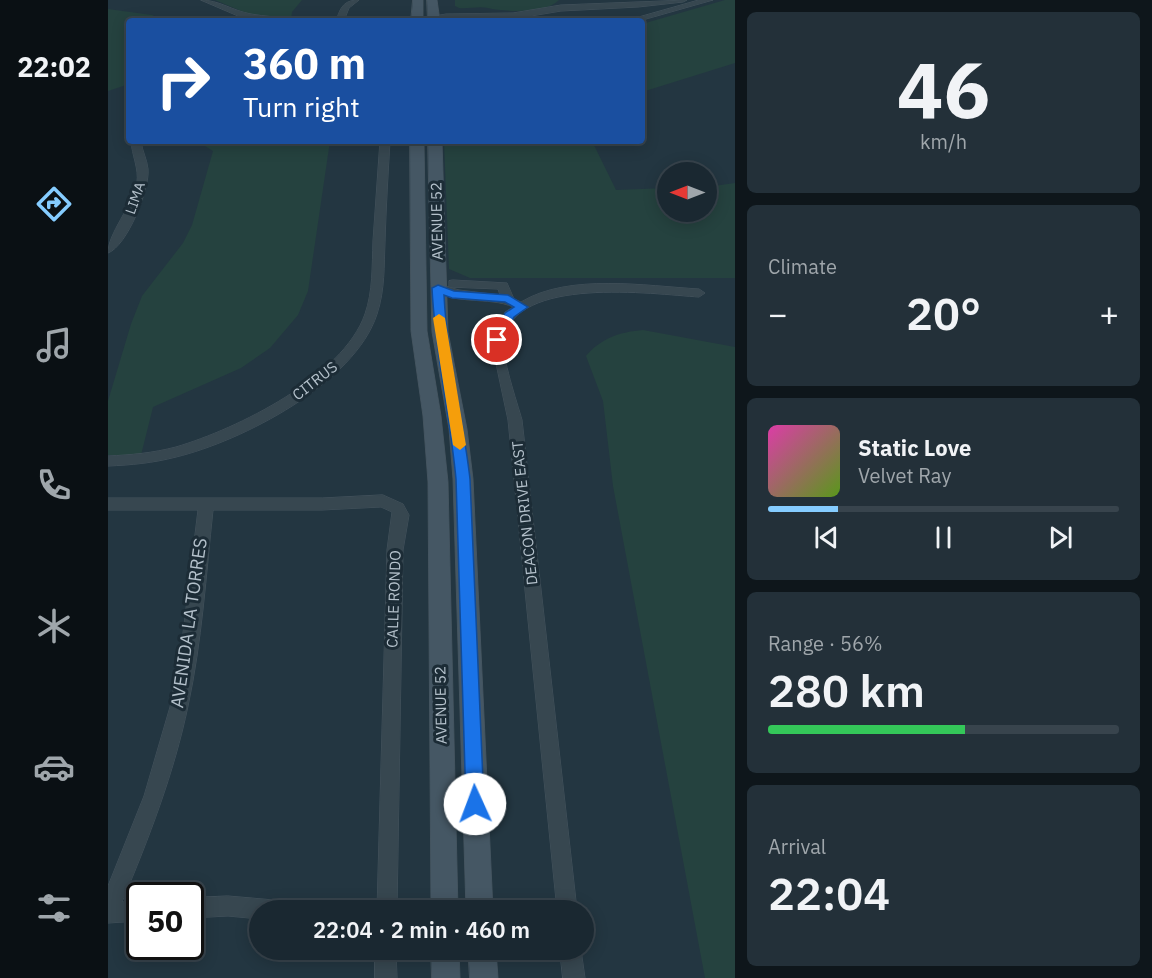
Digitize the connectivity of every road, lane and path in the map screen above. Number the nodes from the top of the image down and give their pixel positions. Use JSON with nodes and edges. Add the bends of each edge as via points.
{"nodes":[{"id":1,"x":206,"y":0,"type":"edge"},
{"id":2,"x":355,"y":0,"type":"edge"},
{"id":3,"x":418,"y":0,"type":"edge"},
{"id":4,"x":432,"y":0,"type":"edge"},
{"id":5,"x":683,"y":0,"type":"edge"},
{"id":6,"x":709,"y":0,"type":"edge"},
{"id":7,"x":639,"y":4,"type":"junction"},
{"id":8,"x":650,"y":15,"type":"junction"},
{"id":9,"x":257,"y":18,"type":"edge"},
{"id":10,"x":341,"y":18,"type":"edge"},
{"id":11,"x":417,"y":18,"type":"edge"},
{"id":12,"x":429,"y":18,"type":"edge"},
{"id":13,"x":513,"y":18,"type":"edge"},
{"id":14,"x":640,"y":18,"type":"edge"},
{"id":15,"x":137,"y":144,"type":"edge"},
{"id":16,"x":385,"y":144,"type":"edge"},
{"id":17,"x":417,"y":144,"type":"edge"},
{"id":18,"x":435,"y":144,"type":"edge"},
{"id":19,"x":108,"y":249,"type":"edge"},
{"id":20,"x":438,"y":288,"type":"junction"},
{"id":21,"x":699,"y":293,"type":"dead end"},
{"id":22,"x":508,"y":299,"type":"junction"},
{"id":23,"x":522,"y":307,"type":"junction"},
{"id":24,"x":108,"y":461,"type":"edge"},
{"id":25,"x":206,"y":503,"type":"junction"},
{"id":26,"x":108,"y":504,"type":"edge"},
{"id":27,"x":387,"y":900,"type":"edge"},
{"id":28,"x":445,"y":900,"type":"edge"},
{"id":29,"x":480,"y":900,"type":"edge"},
{"id":30,"x":566,"y":900,"type":"edge"},
{"id":31,"x":204,"y":907,"type":"edge"},
{"id":32,"x":249,"y":908,"type":"edge"},
{"id":33,"x":126,"y":911,"type":"edge"},
{"id":34,"x":108,"y":912,"type":"edge"},
{"id":35,"x":386,"y":960,"type":"edge"},
{"id":36,"x":445,"y":960,"type":"edge"},
{"id":37,"x":483,"y":960,"type":"edge"},
{"id":38,"x":572,"y":960,"type":"edge"},
{"id":39,"x":386,"y":978,"type":"edge"},
{"id":40,"x":446,"y":978,"type":"edge"},
{"id":41,"x":484,"y":978,"type":"edge"},
{"id":42,"x":574,"y":978,"type":"edge"}],
"edges":[{"from":1,"to":9,"type":"street"},
{"from":2,"to":10,"type":"street","via":[[345,7]]},
{"from":3,"to":11,"type":"main road"},
{"from":4,"to":12,"type":"main road"},
{"from":5,"to":7,"type":"street"},
{"from":6,"to":8,"type":"street"},
{"from":7,"to":8,"type":"street"},
{"from":7,"to":13,"type":"street","via":[[579,6]]},
{"from":8,"to":14,"type":"street"},
{"from":15,"to":19,"type":"street","name":"LIMA","via":[[144,171],[142,183],[124,228]]},
{"from":16,"to":24,"type":"street","name":"CITRUS","via":[[376,293],[368,323],[346,354],[275,411],[236,430],[141,461]]},
{"from":17,"to":28,"type":"main road","name":"AVENUE 52","via":[[419,331],[438,482]]},
{"from":18,"to":20,"type":"main road","name":"AVENUE 52"},
{"from":20,"to":22,"type":"street","via":[[452,294]]},
{"from":20,"to":22,"type":"street","via":[[450,284],[502,286]]},
{"from":20,"to":29,"type":"main road","name":"AVENUE 52","via":[[440,332],[463,479]]},
{"from":21,"to":23,"type":"street","name":"DEACON DRIVE EAST","via":[[617,288],[574,290],[535,299]]},
{"from":22,"to":23,"type":"street"},
{"from":23,"to":30,"type":"street","name":"DEACON DRIVE EAST","via":[[509,315],[497,340],[518,441]]},
{"from":25,"to":26,"type":"street","name":"CALLE RONDO"},
{"from":25,"to":27,"type":"street","name":"CALLE RONDO","via":[[383,501],[398,508],[401,514],[394,550]]},
{"from":25,"to":34,"type":"street","name":"AVENIDA LA TORRES","via":[[185,677],[168,750],[142,832]]},
{"from":31,"to":32,"type":"street"},
{"from":33,"to":34,"type":"street"},
{"from":35,"to":39,"type":"street"},
{"from":36,"to":40,"type":"main road"},
{"from":37,"to":41,"type":"main road"},
{"from":38,"to":42,"type":"street"}]}
